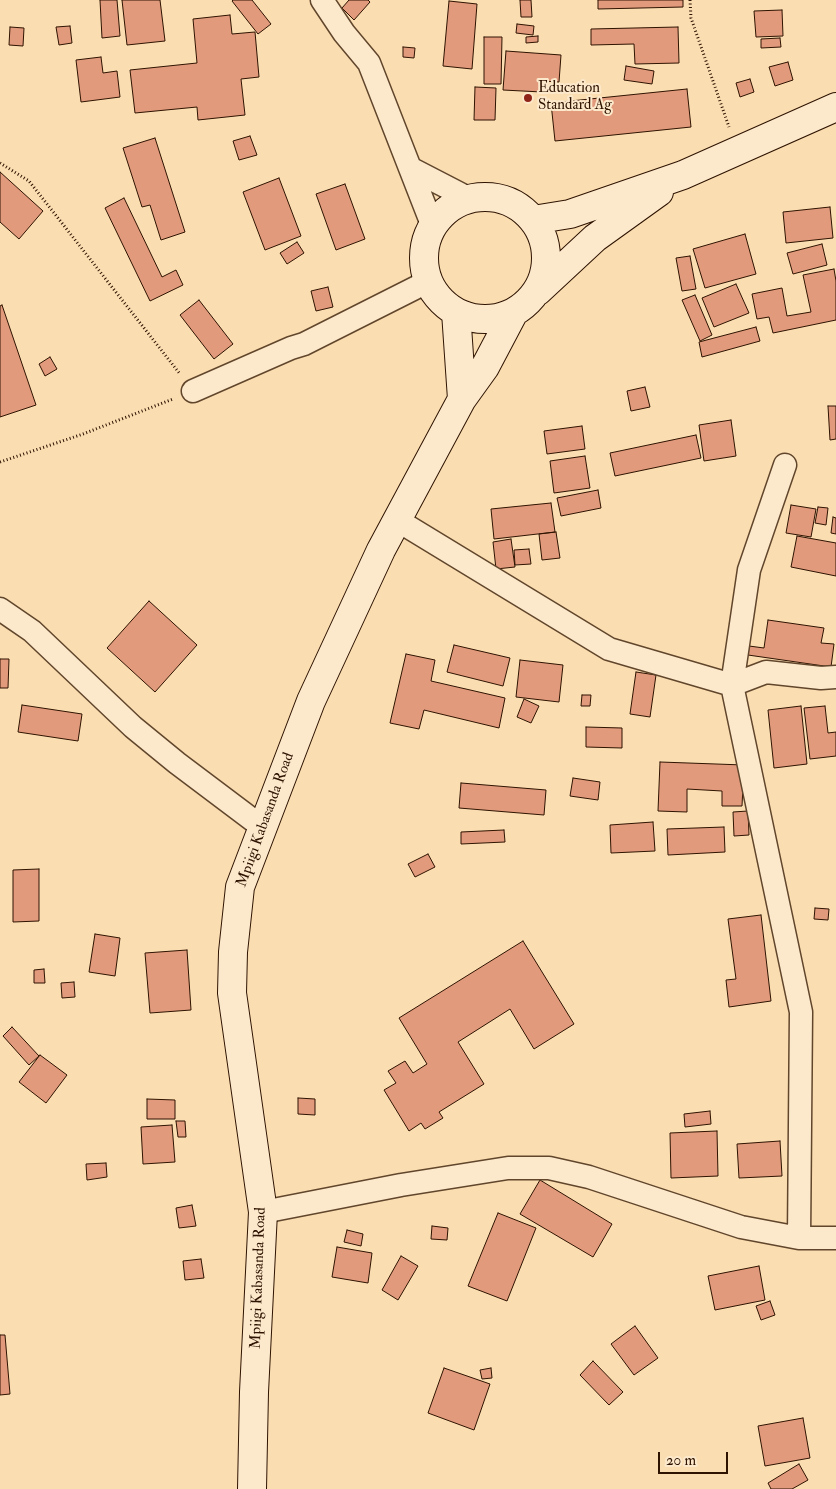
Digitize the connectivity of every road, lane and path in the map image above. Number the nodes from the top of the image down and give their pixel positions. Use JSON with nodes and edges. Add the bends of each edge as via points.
{"nodes":[{"id":1,"x":322,"y":0,"type":"edge"},
{"id":2,"x":690,"y":0,"type":"edge"},
{"id":3,"x":836,"y":107,"type":"edge"},
{"id":4,"x":738,"y":151,"type":"junction"},
{"id":5,"x":0,"y":164,"type":"edge"},
{"id":6,"x":410,"y":168,"type":"junction"},
{"id":7,"x":683,"y":175,"type":"junction"},
{"id":8,"x":470,"y":198,"type":"junction"},
{"id":9,"x":533,"y":220,"type":"junction"},
{"id":10,"x":433,"y":227,"type":"junction"},
{"id":11,"x":429,"y":281,"type":"junction"},
{"id":12,"x":534,"y":294,"type":"junction"},
{"id":13,"x":456,"y":312,"type":"junction"},
{"id":14,"x":514,"y":312,"type":"junction"},
{"id":15,"x":193,"y":391,"type":"junction"},
{"id":16,"x":462,"y":399,"type":"junction"},
{"id":17,"x":0,"y":462,"type":"edge"},
{"id":18,"x":785,"y":465,"type":"dead end"},
{"id":19,"x":397,"y":520,"type":"junction"},
{"id":20,"x":0,"y":610,"type":"edge"},
{"id":21,"x":836,"y":677,"type":"edge"},
{"id":22,"x":732,"y":685,"type":"junction"},
{"id":23,"x":262,"y":827,"type":"junction"},
{"id":24,"x":263,"y":1212,"type":"junction"},
{"id":25,"x":799,"y":1238,"type":"junction"},
{"id":26,"x":836,"y":1238,"type":"edge"},
{"id":27,"x":252,"y":1489,"type":"edge"}],
"edges":[{"from":1,"to":6,"type":"street","via":[[369,62]]},
{"from":2,"to":4,"type":"path","via":[[691,18]]},
{"from":3,"to":4,"type":"main road"},
{"from":4,"to":7,"type":"main road"},
{"from":5,"to":15,"type":"path","via":[[29,181]]},
{"from":6,"to":8,"type":"street"},
{"from":6,"to":10,"type":"street"},
{"from":7,"to":9,"type":"main road","via":[[570,214]]},
{"from":7,"to":12,"type":"main road","via":[[595,238]]},
{"from":8,"to":9,"type":"main road","via":[[505,200]]},
{"from":8,"to":10,"type":"main road","via":[[442,214]]},
{"from":9,"to":12,"type":"main road","via":[[546,249],[546,265]]},
{"from":10,"to":11,"type":"main road","via":[[426,244],[425,263]]},
{"from":11,"to":13,"type":"main road","via":[[440,299]]},
{"from":11,"to":15,"type":"street","via":[[304,344]]},
{"from":12,"to":14,"type":"main road"},
{"from":13,"to":14,"type":"main road","via":[[475,318],[495,319]]},
{"from":13,"to":16,"type":"main road"},
{"from":14,"to":16,"type":"main road","name":"Mpiigi Kabasanda Road","via":[[485,367]]},
{"from":15,"to":17,"type":"path"},
{"from":16,"to":19,"type":"main road","name":"Mpiigi Kabasanda Road"},
{"from":18,"to":22,"type":"street","via":[[749,570]]},
{"from":19,"to":22,"type":"street","via":[[609,649]]},
{"from":19,"to":23,"type":"main road","name":"Mpiigi Kabasanda Road","via":[[311,701]]},
{"from":20,"to":23,"type":"street","via":[[32,631],[133,727]]},
{"from":21,"to":22,"type":"street","via":[[766,672]]},
{"from":22,"to":25,"type":"street","via":[[801,1012]]},
{"from":23,"to":24,"type":"main road","name":"Mpiigi Kabasanda Road","via":[[240,887],[232,993]]},
{"from":24,"to":25,"type":"street","via":[[508,1168],[549,1168],[589,1177],[741,1227]]},
{"from":24,"to":27,"type":"main road","name":"Mpiigi Kabasanda Road"},
{"from":25,"to":26,"type":"street"}]}
